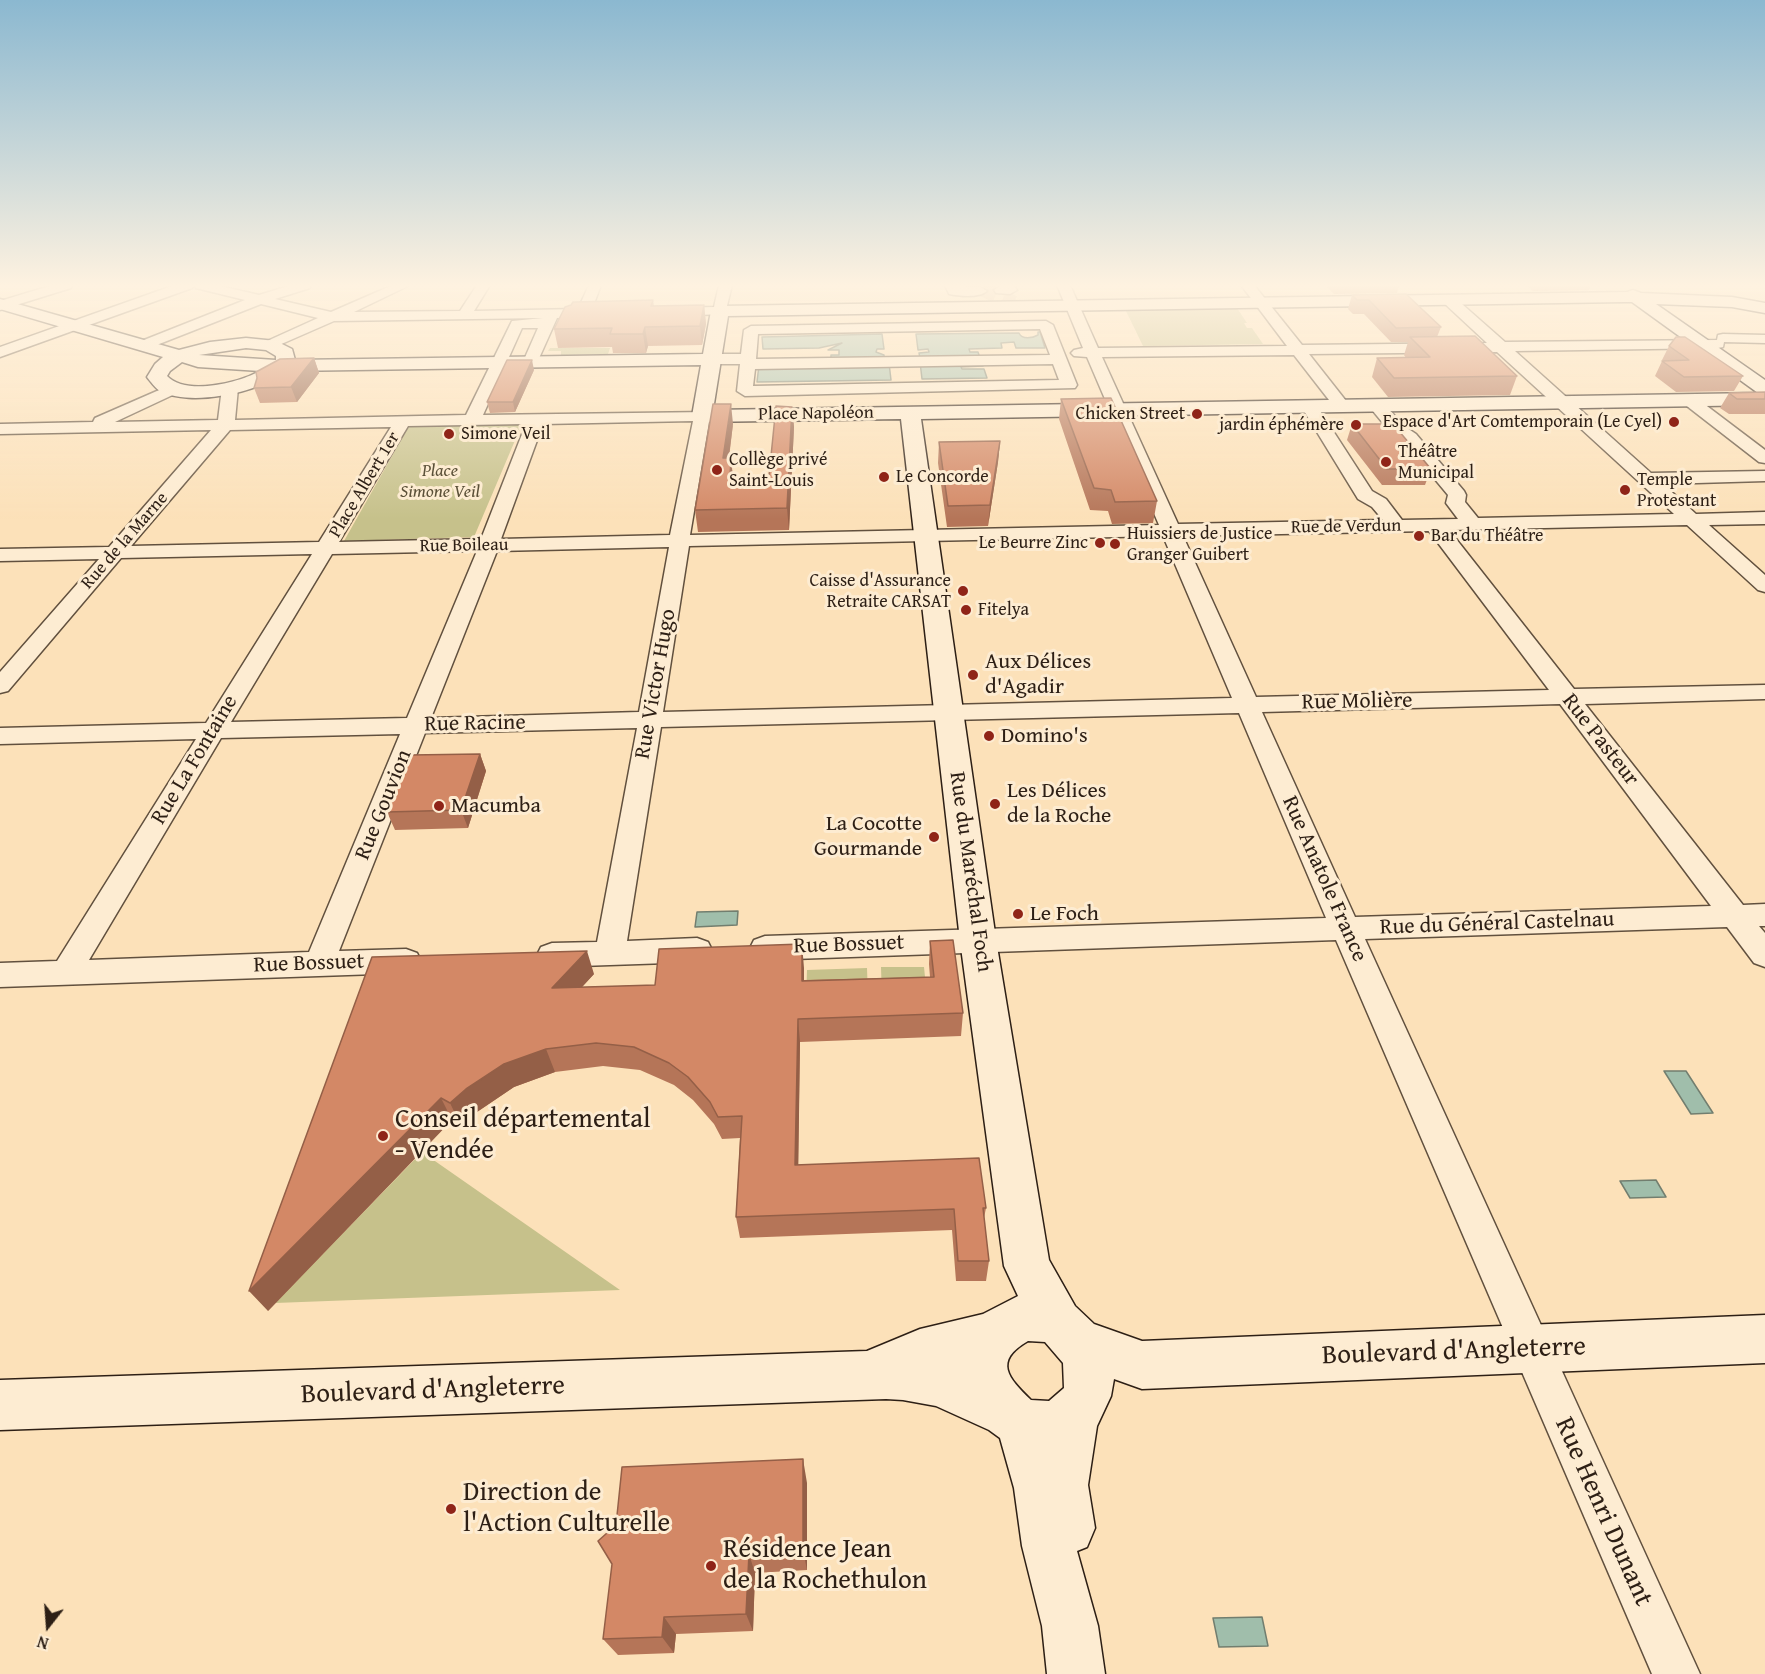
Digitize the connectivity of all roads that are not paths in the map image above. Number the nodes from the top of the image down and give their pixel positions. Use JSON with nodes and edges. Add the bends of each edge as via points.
{"nodes":[{"id":1,"x":168,"y":363,"type":"edge"},
{"id":2,"x":222,"y":363,"type":"edge"},
{"id":3,"x":284,"y":363,"type":"edge"},
{"id":4,"x":488,"y":363,"type":"edge"},
{"id":5,"x":497,"y":363,"type":"edge"},
{"id":6,"x":711,"y":363,"type":"edge"},
{"id":7,"x":748,"y":363,"type":"edge"},
{"id":8,"x":904,"y":363,"type":"edge"},
{"id":9,"x":1061,"y":363,"type":"edge"},
{"id":10,"x":1099,"y":363,"type":"edge"},
{"id":11,"x":1309,"y":363,"type":"edge"},
{"id":12,"x":1519,"y":363,"type":"edge"},
{"id":13,"x":1736,"y":363,"type":"edge"},
{"id":14,"x":283,"y":366,"type":"junction"},
{"id":15,"x":230,"y":388,"type":"junction"},
{"id":16,"x":907,"y":388,"type":"junction"},
{"id":17,"x":173,"y":389,"type":"junction"},
{"id":18,"x":1765,"y":389,"type":"edge"},
{"id":19,"x":1765,"y":399,"type":"edge"},
{"id":20,"x":1689,"y":400,"type":"junction"},
{"id":21,"x":1562,"y":402,"type":"junction"},
{"id":22,"x":1376,"y":405,"type":"junction"},
{"id":23,"x":1309,"y":406,"type":"junction"},
{"id":24,"x":1342,"y":406,"type":"junction"},
{"id":25,"x":1119,"y":409,"type":"junction"},
{"id":26,"x":910,"y":412,"type":"junction"},
{"id":27,"x":702,"y":416,"type":"junction"},
{"id":28,"x":536,"y":419,"type":"junction"},
{"id":29,"x":472,"y":420,"type":"junction"},
{"id":30,"x":403,"y":421,"type":"junction"},
{"id":31,"x":226,"y":424,"type":"junction"},
{"id":32,"x":92,"y":427,"type":"junction"},
{"id":33,"x":0,"y":429,"type":"edge"},
{"id":34,"x":1765,"y":458,"type":"edge"},
{"id":35,"x":1765,"y":476,"type":"edge"},
{"id":36,"x":1646,"y":479,"type":"junction"},
{"id":37,"x":1765,"y":518,"type":"edge"},
{"id":38,"x":1691,"y":520,"type":"junction"},
{"id":39,"x":1435,"y":525,"type":"junction"},
{"id":40,"x":1473,"y":525,"type":"junction"},
{"id":41,"x":1397,"y":526,"type":"junction"},
{"id":42,"x":1170,"y":531,"type":"junction"},
{"id":43,"x":927,"y":536,"type":"junction"},
{"id":44,"x":678,"y":541,"type":"junction"},
{"id":45,"x":489,"y":545,"type":"junction"},
{"id":46,"x":327,"y":549,"type":"junction"},
{"id":47,"x":114,"y":553,"type":"junction"},
{"id":48,"x":0,"y":555,"type":"edge"},
{"id":49,"x":1765,"y":586,"type":"edge"},
{"id":50,"x":0,"y":686,"type":"edge"},
{"id":51,"x":1765,"y":692,"type":"edge"},
{"id":52,"x":1567,"y":697,"type":"junction"},
{"id":53,"x":1248,"y":705,"type":"junction"},
{"id":54,"x":950,"y":712,"type":"junction"},
{"id":55,"x":650,"y":720,"type":"junction"},
{"id":56,"x":416,"y":726,"type":"junction"},
{"id":57,"x":212,"y":731,"type":"junction"},
{"id":58,"x":0,"y":736,"type":"edge"},
{"id":59,"x":1765,"y":915,"type":"edge"},
{"id":60,"x":1735,"y":916,"type":"junction"},
{"id":61,"x":1346,"y":929,"type":"junction"},
{"id":62,"x":978,"y":940,"type":"junction"},
{"id":63,"x":610,"y":953,"type":"junction"},
{"id":64,"x":1765,"y":955,"type":"edge"},
{"id":65,"x":528,"y":956,"type":"edge"},
{"id":66,"x":435,"y":960,"type":"edge"},
{"id":67,"x":319,"y":964,"type":"junction"},
{"id":68,"x":66,"y":973,"type":"junction"},
{"id":69,"x":0,"y":975,"type":"edge"},
{"id":70,"x":1027,"y":1266,"type":"junction"},
{"id":71,"x":1001,"y":1328,"type":"junction"},
{"id":72,"x":1069,"y":1333,"type":"junction"},
{"id":73,"x":1765,"y":1339,"type":"edge"},
{"id":74,"x":1530,"y":1349,"type":"junction"},
{"id":75,"x":1142,"y":1365,"type":"junction"},
{"id":76,"x":867,"y":1376,"type":"junction"},
{"id":77,"x":1080,"y":1405,"type":"junction"},
{"id":78,"x":0,"y":1406,"type":"edge"},
{"id":79,"x":1011,"y":1416,"type":"junction"},
{"id":80,"x":1073,"y":1650,"type":"edge"},
{"id":81,"x":1676,"y":1674,"type":"edge"}],
"edges":[{"from":1,"to":17,"type":"street","via":[[157,377]]},
{"from":2,"to":14,"type":"street"},
{"from":3,"to":14,"type":"street"},
{"from":4,"to":14,"type":"street"},
{"from":5,"to":29,"type":"street"},
{"from":6,"to":27,"type":"street"},
{"from":7,"to":16,"type":"street","name":"Place Napoléon","via":[[745,391]]},
{"from":8,"to":16,"type":"street"},
{"from":9,"to":16,"type":"street","name":"Place Napoléon","via":[[1069,385]]},
{"from":10,"to":25,"type":"street"},
{"from":11,"to":24,"type":"street"},
{"from":12,"to":21,"type":"street"},
{"from":13,"to":18,"type":"street"},
{"from":14,"to":15,"type":"street","via":[[262,378]]},
{"from":15,"to":17,"type":"street"},
{"from":15,"to":31,"type":"street"},
{"from":16,"to":26,"type":"street"},
{"from":17,"to":32,"type":"street"},
{"from":19,"to":20,"type":"street","name":"Place Napoléon"},
{"from":20,"to":21,"type":"street","name":"Place Napoléon"},
{"from":20,"to":34,"type":"street"},
{"from":21,"to":22,"type":"street","name":"Place Napoléon"},
{"from":21,"to":36,"type":"street"},
{"from":22,"to":24,"type":"street","name":"Place Napoléon"},
{"from":22,"to":40,"type":"street","via":[[1410,438],[1457,495],[1455,503]]},
{"from":23,"to":24,"type":"street","name":"Place Napoléon"},
{"from":23,"to":25,"type":"street","name":"Place Napoléon"},
{"from":23,"to":41,"type":"street","via":[[1365,495],[1379,503]]},
{"from":25,"to":26,"type":"street","name":"Place Napoléon"},
{"from":25,"to":42,"type":"street","name":"Rue Anatole France"},
{"from":26,"to":27,"type":"street","name":"Place Napoléon"},
{"from":26,"to":43,"type":"street","name":"Rue du Maréchal Foch"},
{"from":27,"to":28,"type":"street"},
{"from":27,"to":44,"type":"street","name":"Rue Victor Hugo"},
{"from":28,"to":29,"type":"street"},
{"from":28,"to":45,"type":"street"},
{"from":29,"to":30,"type":"street"},
{"from":30,"to":31,"type":"street"},
{"from":30,"to":46,"type":"street","name":"Place Albert 1er"},
{"from":31,"to":32,"type":"street"},
{"from":31,"to":47,"type":"street","name":"Rue de la Marne"},
{"from":32,"to":33,"type":"street"},
{"from":35,"to":36,"type":"street"},
{"from":36,"to":38,"type":"street"},
{"from":37,"to":38,"type":"street","name":"Rue de Verdun"},
{"from":38,"to":40,"type":"street","name":"Rue de Verdun"},
{"from":38,"to":49,"type":"street"},
{"from":39,"to":40,"type":"street","name":"Rue de Verdun"},
{"from":39,"to":41,"type":"street","name":"Rue de Verdun"},
{"from":39,"to":52,"type":"street","name":"Rue Pasteur"},
{"from":41,"to":42,"type":"street","name":"Rue de Verdun"},
{"from":42,"to":43,"type":"street","name":"Rue de Verdun"},
{"from":42,"to":53,"type":"street","name":"Rue Anatole France"},
{"from":43,"to":44,"type":"street","name":"Rue Boileau"},
{"from":43,"to":54,"type":"street","name":"Rue du Maréchal Foch"},
{"from":44,"to":45,"type":"street","name":"Rue Boileau"},
{"from":44,"to":55,"type":"street","name":"Rue Victor Hugo"},
{"from":45,"to":46,"type":"street","name":"Rue Boileau"},
{"from":45,"to":56,"type":"street","name":"Rue Gouvion"},
{"from":46,"to":47,"type":"street","name":"Rue Boileau"},
{"from":46,"to":57,"type":"street","name":"Rue La Fontaine"},
{"from":47,"to":48,"type":"street","name":"Rue Boileau"},
{"from":47,"to":50,"type":"street","name":"Rue de la Marne"},
{"from":51,"to":52,"type":"street","name":"Rue Molière"},
{"from":52,"to":53,"type":"street","name":"Rue Molière"},
{"from":52,"to":60,"type":"street","name":"Rue Pasteur"},
{"from":53,"to":54,"type":"street","name":"Rue Molière"},
{"from":53,"to":61,"type":"street","name":"Rue Anatole France"},
{"from":54,"to":55,"type":"street","name":"Rue Racine"},
{"from":54,"to":62,"type":"street","name":"Rue du Maréchal Foch"},
{"from":55,"to":56,"type":"street","name":"Rue Racine"},
{"from":55,"to":63,"type":"street","name":"Rue Victor Hugo"},
{"from":56,"to":57,"type":"street","name":"Rue Racine"},
{"from":56,"to":67,"type":"street","name":"Rue Gouvion"},
{"from":57,"to":58,"type":"street","name":"Rue Racine"},
{"from":57,"to":68,"type":"street","name":"Rue La Fontaine"},
{"from":59,"to":60,"type":"street","name":"Rue du Général Castelnau"},
{"from":60,"to":61,"type":"street","name":"Rue du Général Castelnau"},
{"from":60,"to":64,"type":"street","name":"Rue Pasteur"},
{"from":61,"to":62,"type":"street","name":"Rue du Général Castelnau"},
{"from":61,"to":74,"type":"street","name":"Rue Anatole France"},
{"from":62,"to":63,"type":"street","name":"Rue Bossuet"},
{"from":62,"to":70,"type":"street","name":"Rue du Maréchal Foch"},
{"from":63,"to":65,"type":"street","name":"Rue Bossuet"},
{"from":66,"to":67,"type":"street","name":"Rue Bossuet"},
{"from":67,"to":68,"type":"street","name":"Rue Bossuet"},
{"from":68,"to":69,"type":"street","name":"Rue Bossuet"},
{"from":70,"to":71,"type":"street"},
{"from":70,"to":72,"type":"street","name":"Rue du Maréchal Foch"},
{"from":71,"to":72,"type":"street","via":[[1024,1317],[1042,1317]]},
{"from":71,"to":76,"type":"street","name":"Boulevard d'Angleterre","via":[[920,1353]]},
{"from":71,"to":79,"type":"street","via":[[986,1348],[983,1364],[991,1395]]},
{"from":72,"to":75,"type":"street","name":"Boulevard d'Angleterre"},
{"from":72,"to":77,"type":"street","via":[[1088,1359],[1090,1377]]},
{"from":73,"to":74,"type":"street","name":"Boulevard d'Angleterre"},
{"from":74,"to":75,"type":"street","name":"Boulevard d'Angleterre"},
{"from":74,"to":81,"type":"street","name":"Rue Henri Dunant"},
{"from":75,"to":77,"type":"street","name":"Boulevard d'Angleterre"},
{"from":76,"to":78,"type":"street","name":"Boulevard d'Angleterre"},
{"from":76,"to":79,"type":"street","name":"Boulevard d'Angleterre","via":[[892,1373],[924,1377],[961,1390]]},
{"from":77,"to":79,"type":"street","via":[[1058,1425],[1041,1428]]},
{"from":77,"to":80,"type":"street","via":[[1062,1485],[1070,1546]]},
{"from":79,"to":80,"type":"street","via":[[1040,1488]]}]}
